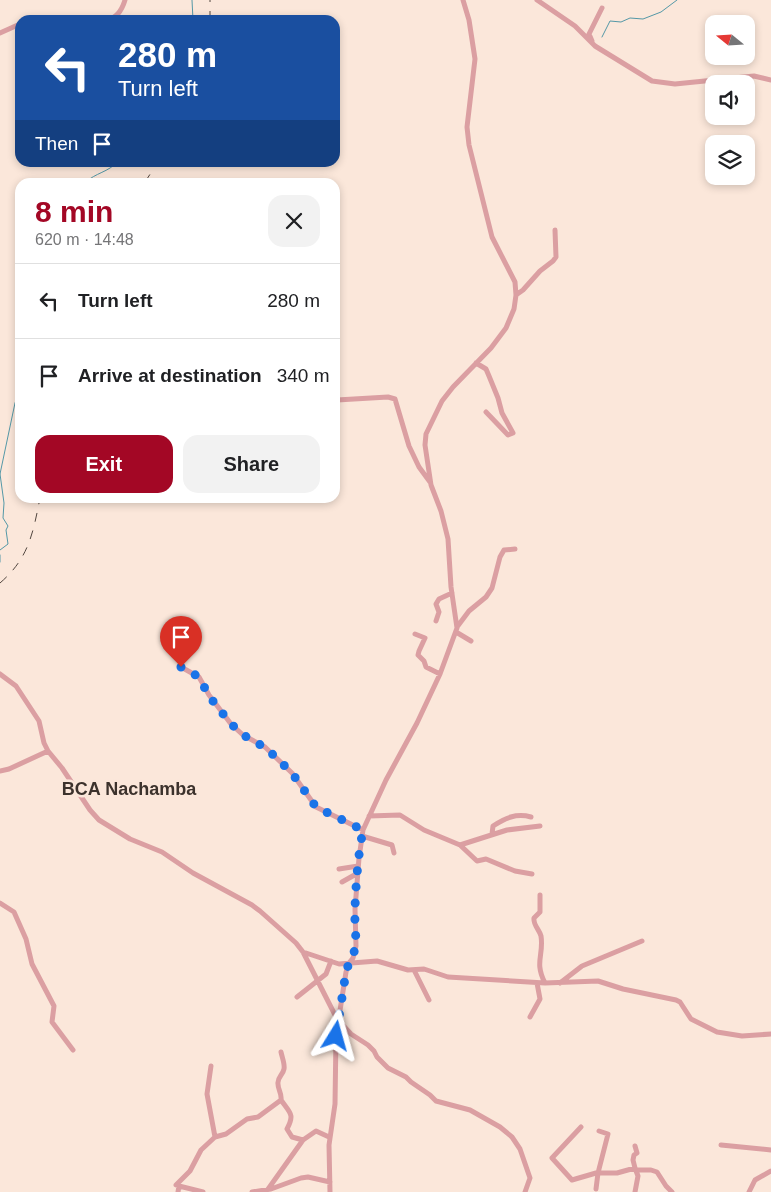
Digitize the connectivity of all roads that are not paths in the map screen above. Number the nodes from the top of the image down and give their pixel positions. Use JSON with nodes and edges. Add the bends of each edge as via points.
{"nodes":[{"id":1,"x":124,"y":0,"type":"edge"},
{"id":2,"x":463,"y":0,"type":"edge"},
{"id":3,"x":537,"y":0,"type":"edge"},
{"id":4,"x":602,"y":8,"type":"dead end"},
{"id":5,"x":117,"y":15,"type":"edge"},
{"id":6,"x":15,"y":26,"type":"edge"},
{"id":7,"x":0,"y":33,"type":"edge"},
{"id":8,"x":595,"y":46,"type":"junction"},
{"id":9,"x":771,"y":80,"type":"edge"},
{"id":10,"x":555,"y":230,"type":"dead end"},
{"id":11,"x":516,"y":295,"type":"junction"},
{"id":12,"x":476,"y":363,"type":"junction"},
{"id":13,"x":340,"y":400,"type":"edge"},
{"id":14,"x":486,"y":412,"type":"dead end"},
{"id":15,"x":431,"y":485,"type":"junction"},
{"id":16,"x":514,"y":549,"type":"dead end"},
{"id":17,"x":452,"y":593,"type":"junction"},
{"id":18,"x":436,"y":621,"type":"dead end"},
{"id":19,"x":456,"y":630,"type":"junction"},
{"id":20,"x":416,"y":634,"type":"dead end"},
{"id":21,"x":471,"y":642,"type":"dead end"},
{"id":22,"x":181,"y":667,"type":"dead end"},
{"id":23,"x":0,"y":674,"type":"edge"},
{"id":24,"x":440,"y":674,"type":"junction"},
{"id":25,"x":48,"y":751,"type":"junction"},
{"id":26,"x":0,"y":771,"type":"edge"},
{"id":27,"x":369,"y":816,"type":"junction"},
{"id":28,"x":530,"y":817,"type":"dead end"},
{"id":29,"x":540,"y":826,"type":"dead end"},
{"id":30,"x":363,"y":833,"type":"junction"},
{"id":31,"x":492,"y":834,"type":"junction"},
{"id":32,"x":460,"y":845,"type":"junction"},
{"id":33,"x":394,"y":853,"type":"dead end"},
{"id":34,"x":339,"y":868,"type":"dead end"},
{"id":35,"x":358,"y":869,"type":"junction"},
{"id":36,"x":532,"y":874,"type":"dead end"},
{"id":37,"x":342,"y":882,"type":"dead end"},
{"id":38,"x":540,"y":895,"type":"dead end"},
{"id":39,"x":0,"y":903,"type":"edge"},
{"id":40,"x":642,"y":941,"type":"dead end"},
{"id":41,"x":303,"y":952,"type":"junction"},
{"id":42,"x":331,"y":961,"type":"junction"},
{"id":43,"x":349,"y":963,"type":"junction"},
{"id":44,"x":414,"y":970,"type":"junction"},
{"id":45,"x":318,"y":982,"type":"junction"},
{"id":46,"x":537,"y":983,"type":"junction"},
{"id":47,"x":560,"y":983,"type":"junction"},
{"id":48,"x":545,"y":984,"type":"junction"},
{"id":49,"x":297,"y":998,"type":"dead end"},
{"id":50,"x":429,"y":1000,"type":"dead end"},
{"id":51,"x":530,"y":1017,"type":"dead end"},
{"id":52,"x":337,"y":1019,"type":"junction"},
{"id":53,"x":771,"y":1034,"type":"edge"},
{"id":54,"x":73,"y":1050,"type":"dead end"},
{"id":55,"x":281,"y":1052,"type":"dead end"},
{"id":56,"x":211,"y":1066,"type":"dead end"},
{"id":57,"x":281,"y":1100,"type":"junction"},
{"id":58,"x":581,"y":1127,"type":"dead end"},
{"id":59,"x":599,"y":1131,"type":"dead end"},
{"id":60,"x":215,"y":1137,"type":"junction"},
{"id":61,"x":330,"y":1137,"type":"junction"},
{"id":62,"x":303,"y":1140,"type":"junction"},
{"id":63,"x":720,"y":1145,"type":"dead end"},
{"id":64,"x":635,"y":1146,"type":"dead end"},
{"id":65,"x":771,"y":1150,"type":"edge"},
{"id":66,"x":636,"y":1169,"type":"junction"},
{"id":67,"x":771,"y":1171,"type":"edge"},
{"id":68,"x":598,"y":1173,"type":"junction"},
{"id":69,"x":330,"y":1182,"type":"junction"},
{"id":70,"x":596,"y":1188,"type":"dead end"},
{"id":71,"x":178,"y":1189,"type":"edge"},
{"id":72,"x":266,"y":1191,"type":"edge"},
{"id":73,"x":203,"y":1192,"type":"edge"},
{"id":74,"x":252,"y":1192,"type":"edge"},
{"id":75,"x":330,"y":1192,"type":"edge"},
{"id":76,"x":526,"y":1192,"type":"edge"},
{"id":77,"x":635,"y":1192,"type":"edge"},
{"id":78,"x":672,"y":1192,"type":"edge"},
{"id":79,"x":749,"y":1192,"type":"edge"}],
"edges":[{"from":1,"to":5,"type":"street"},
{"from":2,"to":11,"type":"street","via":[[475,59],[467,126],[469,145],[492,237],[515,282]]},
{"from":3,"to":8,"type":"street","via":[[575,26]]},
{"from":4,"to":8,"type":"street","via":[[589,34]]},
{"from":6,"to":7,"type":"street"},
{"from":8,"to":9,"type":"street","via":[[660,83],[754,76]]},
{"from":10,"to":11,"type":"street","via":[[554,261]]},
{"from":11,"to":12,"type":"street","via":[[506,328]]},
{"from":12,"to":14,"type":"street","via":[[486,369],[513,433],[508,435]]},
{"from":12,"to":15,"type":"street","via":[[442,401],[426,434]]},
{"from":13,"to":15,"type":"street","via":[[396,399],[414,456]]},
{"from":15,"to":17,"type":"street","via":[[446,530]]},
{"from":16,"to":19,"type":"street","via":[[504,550],[492,588]]},
{"from":17,"to":18,"type":"street","via":[[436,604],[439,612]]},
{"from":17,"to":19,"type":"street"},
{"from":19,"to":21,"type":"street"},
{"from":19,"to":24,"type":"street"},
{"from":20,"to":24,"type":"street","via":[[425,638],[418,655],[426,667]]},
{"from":22,"to":30,"type":"street","via":[[199,677],[231,724],[250,740],[265,747],[292,773],[316,807]]},
{"from":23,"to":25,"type":"street","via":[[16,686],[35,714]]},
{"from":24,"to":27,"type":"street"},
{"from":25,"to":26,"type":"street"},
{"from":25,"to":41,"type":"street","via":[[99,820],[130,839],[162,852],[260,911]]},
{"from":27,"to":30,"type":"street"},
{"from":27,"to":32,"type":"street","via":[[400,815],[424,830]]},
{"from":28,"to":31,"type":"street","via":[[517,815],[504,819],[493,826]]},
{"from":29,"to":31,"type":"street"},
{"from":30,"to":33,"type":"street","via":[[392,846]]},
{"from":30,"to":35,"type":"street"},
{"from":31,"to":32,"type":"street"},
{"from":32,"to":36,"type":"street","via":[[476,860],[486,859]]},
{"from":34,"to":35,"type":"street"},
{"from":35,"to":37,"type":"street"},
{"from":35,"to":43,"type":"street","via":[[356,946]]},
{"from":38,"to":48,"type":"street","via":[[540,912],[533,923],[540,935],[540,973]]},
{"from":39,"to":54,"type":"street","via":[[14,912],[26,939],[32,964],[54,1006],[52,1022]]},
{"from":40,"to":47,"type":"street","via":[[582,966]]},
{"from":41,"to":42,"type":"street"},
{"from":41,"to":45,"type":"street"},
{"from":42,"to":43,"type":"street"},
{"from":42,"to":45,"type":"street","via":[[326,974]]},
{"from":43,"to":44,"type":"street","via":[[377,962]]},
{"from":43,"to":52,"type":"street"},
{"from":44,"to":46,"type":"street","via":[[424,969],[448,977]]},
{"from":44,"to":50,"type":"street"},
{"from":45,"to":49,"type":"street"},
{"from":45,"to":52,"type":"street"},
{"from":46,"to":48,"type":"street"},
{"from":46,"to":51,"type":"street","via":[[540,999]]},
{"from":47,"to":48,"type":"street"},
{"from":47,"to":53,"type":"street","via":[[598,981],[676,1000],[691,1019],[717,1032],[742,1036]]},
{"from":52,"to":61,"type":"street","via":[[335,1104]]},
{"from":52,"to":76,"type":"street","via":[[368,1045],[388,1068],[406,1077],[436,1101],[470,1110],[512,1137],[520,1149],[530,1178]]},
{"from":55,"to":57,"type":"street","via":[[284,1066],[278,1084]]},
{"from":56,"to":60,"type":"street","via":[[208,1099]]},
{"from":57,"to":60,"type":"street","via":[[258,1117],[247,1119],[226,1134]]},
{"from":57,"to":62,"type":"street","via":[[292,1116],[287,1129],[292,1137]]},
{"from":58,"to":68,"type":"street","via":[[552,1158],[572,1180]]},
{"from":59,"to":68,"type":"street","via":[[608,1134]]},
{"from":60,"to":71,"type":"street","via":[[202,1150],[190,1171],[175,1185]]},
{"from":61,"to":62,"type":"street","via":[[316,1131]]},
{"from":61,"to":69,"type":"street"},
{"from":62,"to":72,"type":"street"},
{"from":63,"to":65,"type":"street"},
{"from":64,"to":66,"type":"street","via":[[637,1150],[633,1160]]},
{"from":66,"to":68,"type":"street"},
{"from":66,"to":77,"type":"street"},
{"from":66,"to":78,"type":"street","via":[[657,1172]]},
{"from":67,"to":79,"type":"street","via":[[755,1180]]},
{"from":68,"to":70,"type":"street"},
{"from":69,"to":72,"type":"street","via":[[308,1177]]},
{"from":69,"to":75,"type":"street"},
{"from":71,"to":73,"type":"street"},
{"from":72,"to":74,"type":"street"}]}
